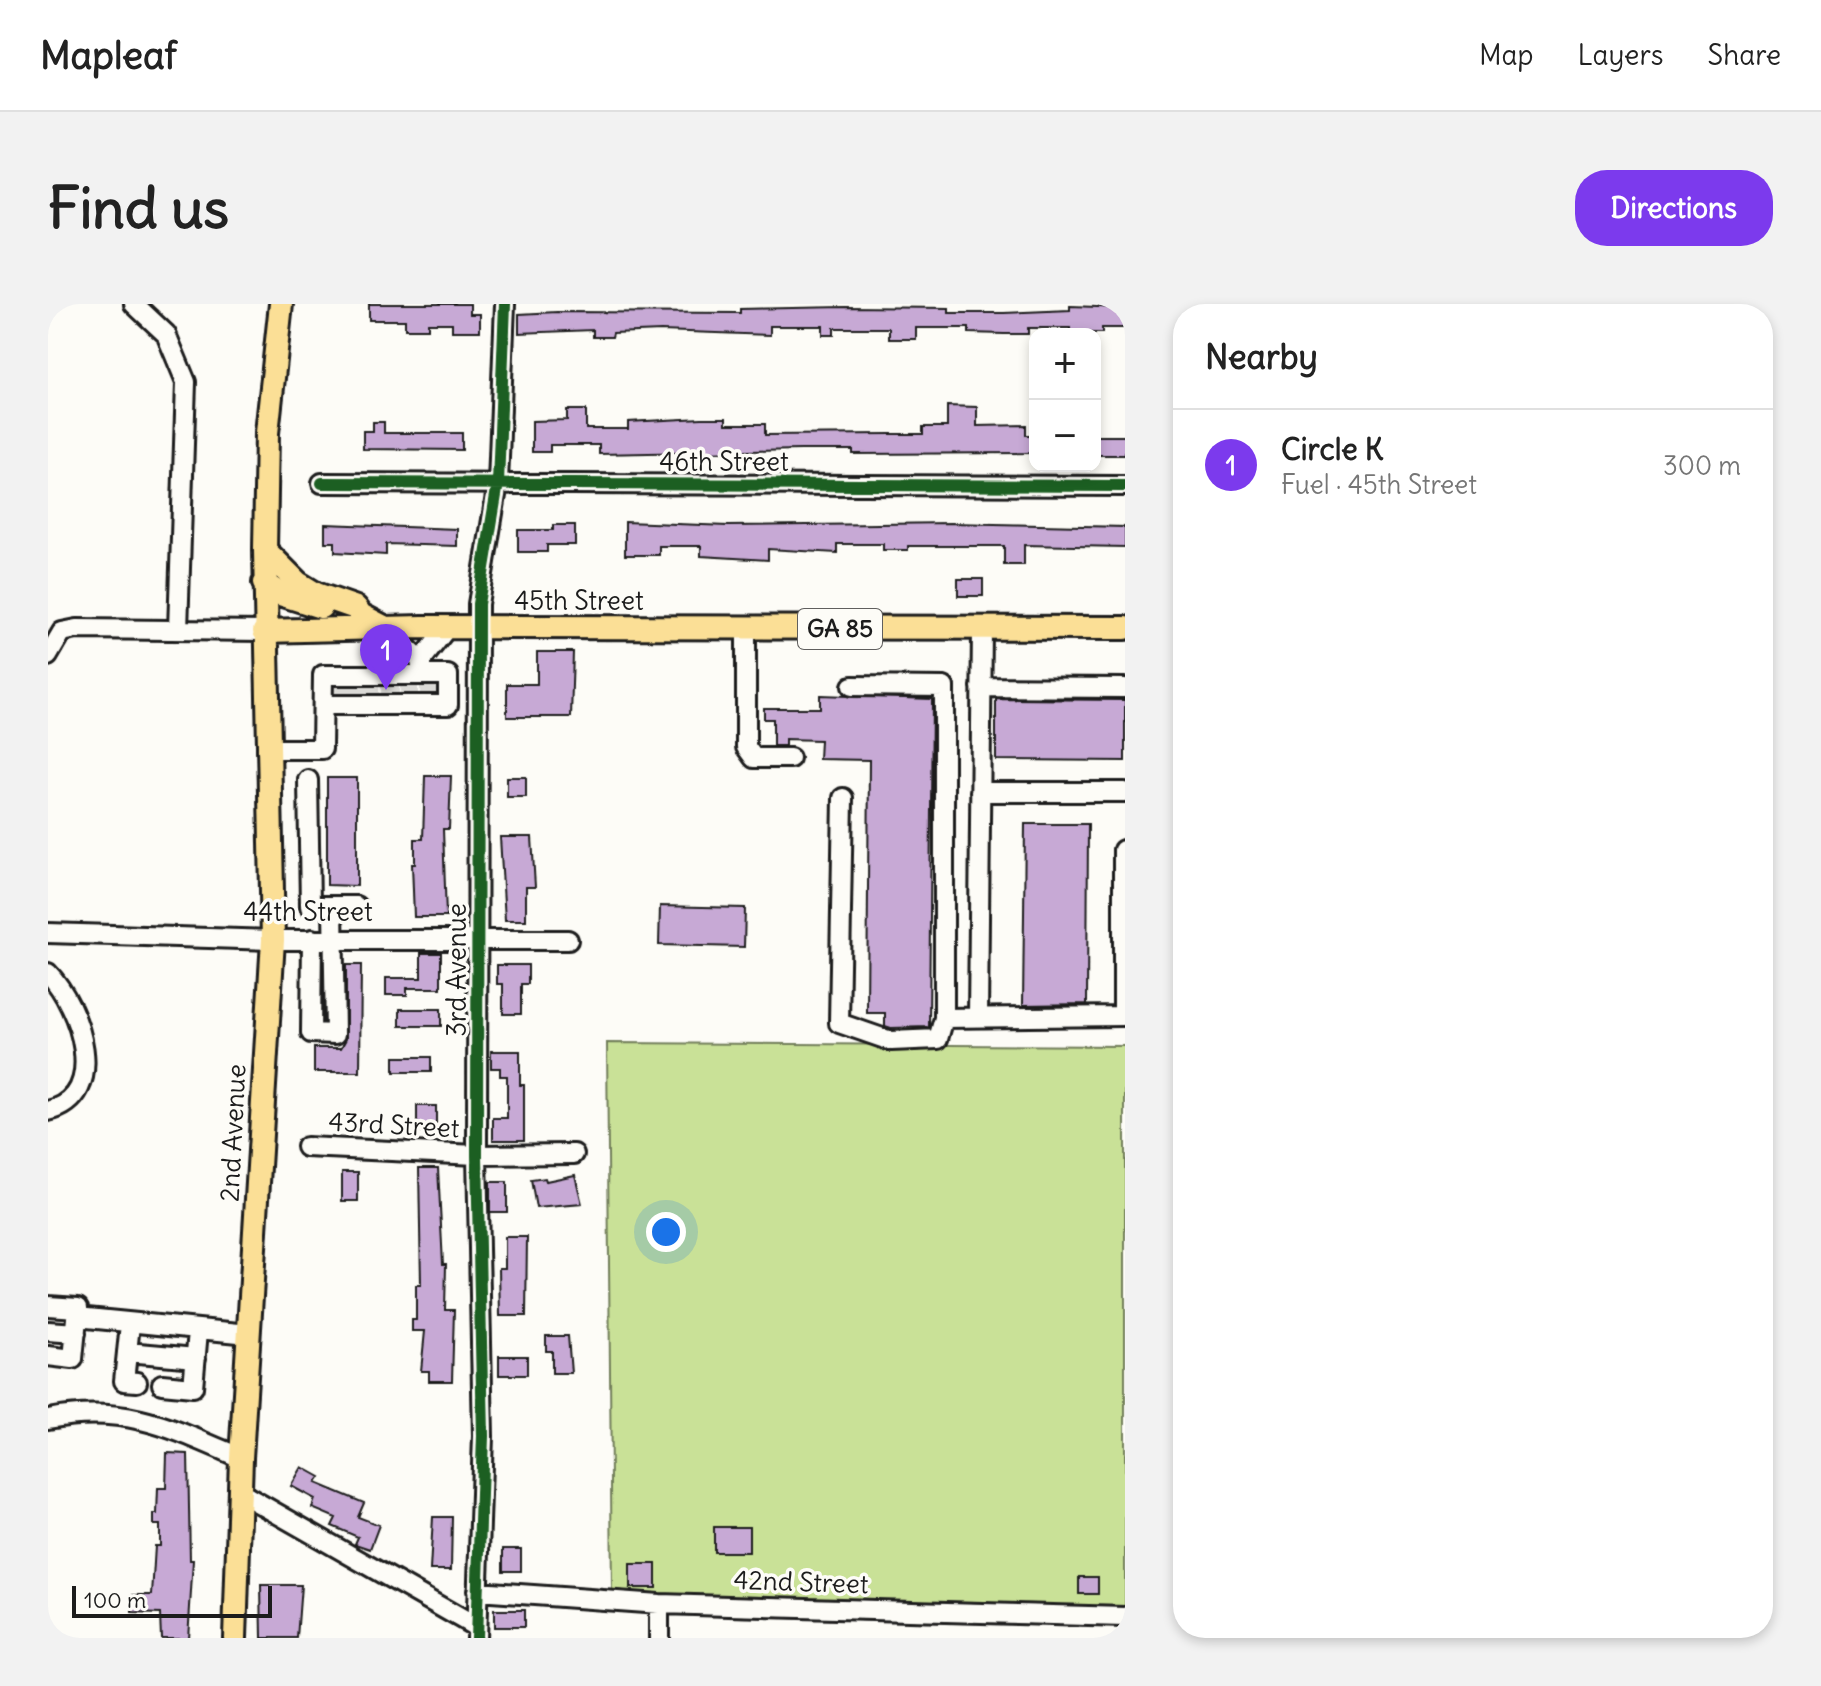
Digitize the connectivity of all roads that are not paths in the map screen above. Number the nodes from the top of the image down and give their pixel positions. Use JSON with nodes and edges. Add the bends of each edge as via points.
{"nodes":[{"id":1,"x":134,"y":304,"type":"edge"},
{"id":2,"x":281,"y":304,"type":"edge"},
{"id":3,"x":505,"y":304,"type":"edge"},
{"id":4,"x":322,"y":483,"type":"dead end"},
{"id":5,"x":498,"y":483,"type":"junction"},
{"id":6,"x":1125,"y":486,"type":"edge"},
{"id":7,"x":265,"y":550,"type":"junction"},
{"id":8,"x":264,"y":583,"type":"junction"},
{"id":9,"x":361,"y":615,"type":"junction"},
{"id":10,"x":385,"y":627,"type":"junction"},
{"id":11,"x":447,"y":628,"type":"junction"},
{"id":12,"x":1125,"y":628,"type":"edge"},
{"id":13,"x":477,"y":629,"type":"junction"},
{"id":14,"x":746,"y":629,"type":"junction"},
{"id":15,"x":982,"y":629,"type":"junction"},
{"id":16,"x":178,"y":630,"type":"junction"},
{"id":17,"x":264,"y":631,"type":"junction"},
{"id":18,"x":48,"y":656,"type":"edge"},
{"id":19,"x":852,"y":686,"type":"dead end"},
{"id":20,"x":422,"y":687,"type":"junction"},
{"id":21,"x":981,"y":687,"type":"junction"},
{"id":22,"x":1125,"y":688,"type":"edge"},
{"id":23,"x":390,"y":690,"type":"junction"},
{"id":24,"x":352,"y":691,"type":"junction"},
{"id":25,"x":478,"y":700,"type":"junction"},
{"id":26,"x":267,"y":749,"type":"junction"},
{"id":27,"x":790,"y":758,"type":"dead end"},
{"id":28,"x":308,"y":780,"type":"dead end"},
{"id":29,"x":980,"y":792,"type":"junction"},
{"id":30,"x":1125,"y":792,"type":"edge"},
{"id":31,"x":843,"y":798,"type":"dead end"},
{"id":32,"x":1123,"y":850,"type":"edge"},
{"id":33,"x":944,"y":860,"type":"junction"},
{"id":34,"x":980,"y":860,"type":"junction"},
{"id":35,"x":333,"y":906,"type":"junction"},
{"id":36,"x":356,"y":906,"type":"dead end"},
{"id":37,"x":48,"y":933,"type":"edge"},
{"id":38,"x":480,"y":937,"type":"junction"},
{"id":39,"x":312,"y":939,"type":"junction"},
{"id":40,"x":334,"y":939,"type":"junction"},
{"id":41,"x":273,"y":940,"type":"junction"},
{"id":42,"x":568,"y":940,"type":"dead end"},
{"id":43,"x":48,"y":973,"type":"edge"},
{"id":44,"x":978,"y":1017,"type":"junction"},
{"id":45,"x":944,"y":1018,"type":"junction"},
{"id":46,"x":48,"y":1111,"type":"edge"},
{"id":47,"x":306,"y":1147,"type":"dead end"},
{"id":48,"x":574,"y":1154,"type":"dead end"},
{"id":49,"x":477,"y":1155,"type":"junction"},
{"id":50,"x":48,"y":1306,"type":"edge"},
{"id":51,"x":130,"y":1324,"type":"junction"},
{"id":52,"x":76,"y":1325,"type":"junction"},
{"id":53,"x":48,"y":1331,"type":"edge"},
{"id":54,"x":198,"y":1331,"type":"junction"},
{"id":55,"x":249,"y":1334,"type":"junction"},
{"id":56,"x":127,"y":1352,"type":"junction"},
{"id":57,"x":48,"y":1356,"type":"edge"},
{"id":58,"x":196,"y":1358,"type":"junction"},
{"id":59,"x":137,"y":1382,"type":"dead end"},
{"id":60,"x":162,"y":1384,"type":"dead end"},
{"id":61,"x":48,"y":1419,"type":"edge"},
{"id":62,"x":241,"y":1458,"type":"junction"},
{"id":63,"x":241,"y":1493,"type":"junction"},
{"id":64,"x":477,"y":1591,"type":"junction"},
{"id":65,"x":659,"y":1604,"type":"junction"},
{"id":66,"x":1125,"y":1617,"type":"edge"},
{"id":67,"x":476,"y":1633,"type":"edge"},
{"id":68,"x":235,"y":1638,"type":"edge"},
{"id":69,"x":659,"y":1638,"type":"edge"}],
"edges":[{"from":1,"to":16,"type":"street","via":[[166,334],[186,382]]},
{"from":2,"to":7,"type":"main road","name":"2nd Avenue","via":[[267,433]]},
{"from":3,"to":5,"type":"street","name":"3rd Avenue"},
{"from":4,"to":5,"type":"street","name":"46th Street"},
{"from":5,"to":6,"type":"street","name":"46th Street"},
{"from":5,"to":13,"type":"street","name":"3rd Avenue"},
{"from":7,"to":8,"type":"main road","name":"2nd Avenue"},
{"from":7,"to":9,"type":"main road","via":[[298,583]]},
{"from":8,"to":9,"type":"main road","via":[[280,594]]},
{"from":8,"to":17,"type":"main road","name":"2nd Avenue"},
{"from":9,"to":10,"type":"main road"},
{"from":10,"to":11,"type":"main road","name":"45th Street","number":"GA 85"},
{"from":10,"to":17,"type":"main road","name":"45th Street","number":"GA 85"},
{"from":10,"to":20,"type":"street"},
{"from":11,"to":13,"type":"main road","name":"45th Street","number":"GA 85"},
{"from":11,"to":20,"type":"street"},
{"from":12,"to":15,"type":"main road","name":"45th Street","number":"GA 85"},
{"from":13,"to":14,"type":"main road","name":"45th Street","number":"GA 85"},
{"from":13,"to":25,"type":"street","name":"3rd Avenue"},
{"from":14,"to":15,"type":"main road","name":"45th Street","number":"GA 85"},
{"from":14,"to":27,"type":"street","via":[[746,747],[754,758]]},
{"from":15,"to":21,"type":"street"},
{"from":16,"to":17,"type":"street","name":"45th Street"},
{"from":16,"to":18,"type":"street","name":"45th Street","via":[[62,632]]},
{"from":17,"to":26,"type":"main road","name":"2nd Avenue"},
{"from":19,"to":33,"type":"street","via":[[944,687]]},
{"from":20,"to":23,"type":"street"},
{"from":20,"to":23,"type":"street"},
{"from":20,"to":25,"type":"street"},
{"from":21,"to":22,"type":"street"},
{"from":21,"to":29,"type":"street"},
{"from":23,"to":24,"type":"street"},
{"from":23,"to":24,"type":"street"},
{"from":24,"to":26,"type":"street","via":[[322,749]]},
{"from":25,"to":38,"type":"street","name":"3rd Avenue"},
{"from":26,"to":41,"type":"main road","name":"2nd Avenue"},
{"from":28,"to":35,"type":"street","via":[[310,906]]},
{"from":29,"to":30,"type":"street"},
{"from":29,"to":34,"type":"street"},
{"from":31,"to":45,"type":"street","via":[[839,1023],[891,1041],[938,1039]]},
{"from":32,"to":44,"type":"street","via":[[1123,1016]]},
{"from":33,"to":34,"type":"street"},
{"from":33,"to":45,"type":"street"},
{"from":34,"to":44,"type":"street"},
{"from":35,"to":36,"type":"street"},
{"from":35,"to":40,"type":"street"},
{"from":37,"to":41,"type":"street","name":"44th Street"},
{"from":38,"to":40,"type":"street","name":"44th Street"},
{"from":38,"to":42,"type":"street","name":"44th Street"},
{"from":38,"to":49,"type":"street","name":"3rd Avenue"},
{"from":39,"to":40,"type":"street","name":"44th Street"},
{"from":39,"to":40,"type":"street","via":[[311,1033],[335,1034]]},
{"from":39,"to":41,"type":"street","name":"44th Street"},
{"from":41,"to":55,"type":"main road","name":"2nd Avenue"},
{"from":43,"to":46,"type":"street","via":[[77,1020],[84,1074],[80,1093],[65,1107]]},
{"from":44,"to":45,"type":"street"},
{"from":47,"to":49,"type":"street","name":"43rd Street"},
{"from":48,"to":49,"type":"street","name":"43rd Street"},
{"from":49,"to":64,"type":"street","name":"3rd Avenue","via":[[483,1436]]},
{"from":50,"to":52,"type":"street","via":[[78,1308]]},
{"from":51,"to":52,"type":"street"},
{"from":51,"to":54,"type":"street"},
{"from":51,"to":56,"type":"street"},
{"from":52,"to":53,"type":"street"},
{"from":52,"to":57,"type":"street","via":[[73,1359]]},
{"from":54,"to":55,"type":"street"},
{"from":54,"to":58,"type":"street"},
{"from":55,"to":62,"type":"main road","name":"2nd Avenue"},
{"from":56,"to":58,"type":"street"},
{"from":56,"to":59,"type":"street","via":[[124,1381]]},
{"from":58,"to":60,"type":"street","via":[[193,1387]]},
{"from":61,"to":62,"type":"street","via":[[117,1413]]},
{"from":62,"to":63,"type":"main road","name":"2nd Avenue"},
{"from":63,"to":67,"type":"street"},
{"from":63,"to":68,"type":"main road","name":"2nd Avenue"},
{"from":64,"to":65,"type":"street","name":"42nd Street"},
{"from":64,"to":67,"type":"street","name":"3rd Avenue"},
{"from":65,"to":66,"type":"street","name":"42nd Street"},
{"from":65,"to":69,"type":"street"}]}
